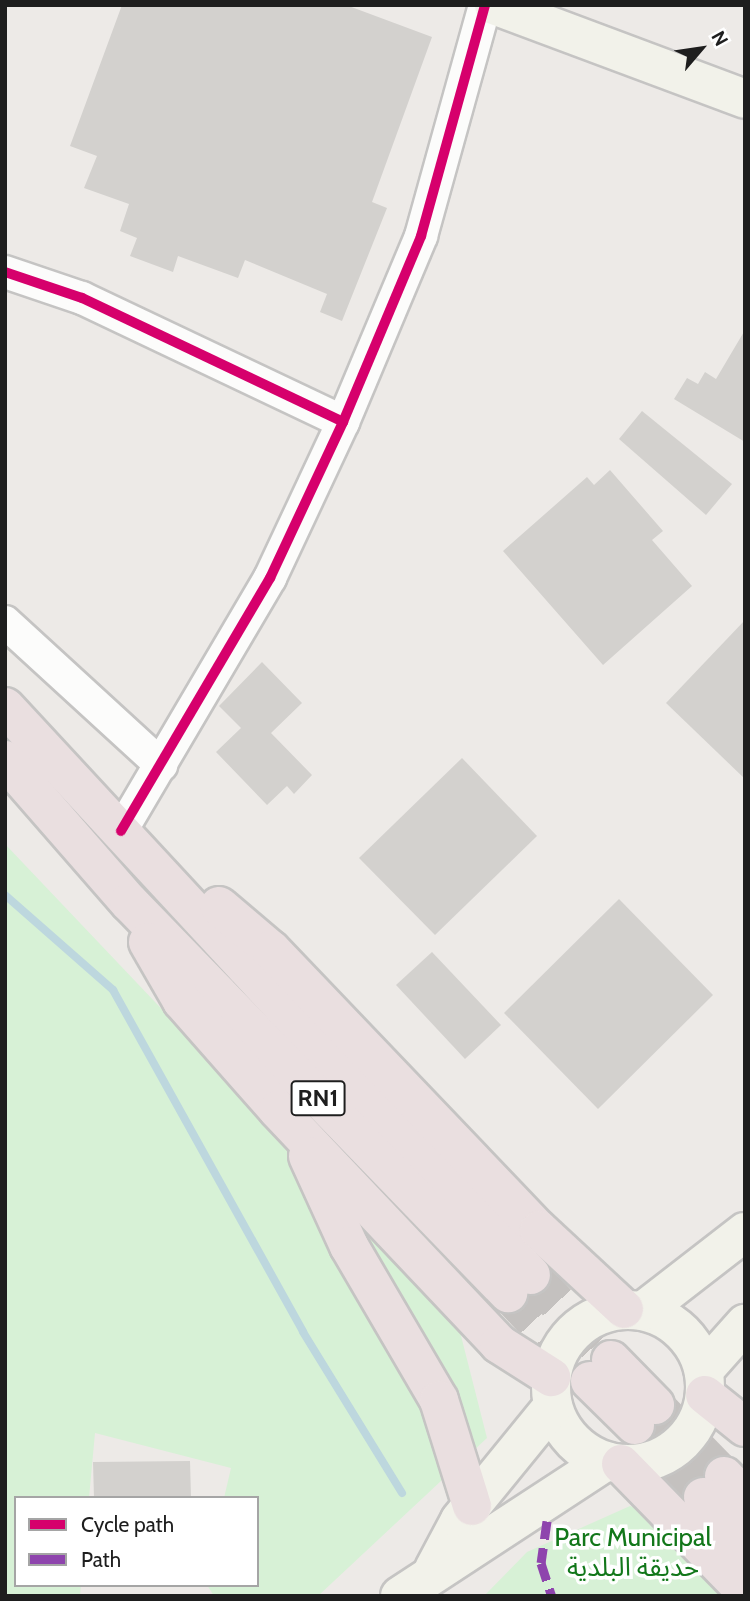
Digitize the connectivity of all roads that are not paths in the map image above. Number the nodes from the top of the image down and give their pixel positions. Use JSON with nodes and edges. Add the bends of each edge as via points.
{"nodes":[{"id":1,"x":485,"y":5,"type":"edge"},
{"id":2,"x":494,"y":5,"type":"edge"},
{"id":3,"x":565,"y":5,"type":"edge"},
{"id":4,"x":532,"y":12,"type":"edge"},
{"id":5,"x":745,"y":75,"type":"edge"},
{"id":6,"x":745,"y":99,"type":"edge"},
{"id":7,"x":5,"y":272,"type":"edge"},
{"id":8,"x":343,"y":422,"type":"junction"},
{"id":9,"x":5,"y":622,"type":"edge"},
{"id":10,"x":5,"y":706,"type":"edge"},
{"id":11,"x":5,"y":760,"type":"edge"},
{"id":12,"x":161,"y":765,"type":"junction"},
{"id":13,"x":121,"y":831,"type":"junction"},
{"id":14,"x":164,"y":876,"type":"junction"},
{"id":15,"x":129,"y":902,"type":"junction"},
{"id":16,"x":296,"y":1129,"type":"junction"},
{"id":17,"x":745,"y":1232,"type":"edge"},
{"id":18,"x":633,"y":1310,"type":"junction"},
{"id":19,"x":745,"y":1324,"type":"edge"},
{"id":20,"x":600,"y":1370,"type":"tunnel mouth"},
{"id":21,"x":704,"y":1383,"type":"junction"},
{"id":22,"x":552,"y":1392,"type":"junction"},
{"id":23,"x":645,"y":1415,"type":"tunnel mouth"},
{"id":24,"x":745,"y":1427,"type":"edge"},
{"id":25,"x":613,"y":1462,"type":"junction"},
{"id":26,"x":724,"y":1490,"type":"tunnel mouth"},
{"id":27,"x":472,"y":1506,"type":"junction"},
{"id":28,"x":745,"y":1547,"type":"edge"},
{"id":29,"x":418,"y":1585,"type":"edge"},
{"id":30,"x":745,"y":1591,"type":"edge"}],
"edges":[{"from":1,"to":8,"type":"street","via":[[421,236]]},
{"from":2,"to":4,"type":"main road"},
{"from":3,"to":5,"type":"main road"},
{"from":4,"to":6,"type":"main road"},
{"from":7,"to":8,"type":"street","via":[[82,298]]},
{"from":8,"to":12,"type":"street","via":[[270,578]]},
{"from":9,"to":12,"type":"street"},
{"from":10,"to":13,"type":"highway","number":"RN1"},
{"from":11,"to":15,"type":"highway","number":"RN1"},
{"from":12,"to":13,"type":"street"},
{"from":13,"to":14,"type":"highway","number":"RN1"},
{"from":14,"to":15,"type":"highway","number":"RN1","via":[[519,1284]]},
{"from":14,"to":18,"type":"highway","via":[[217,905],[271,950],[529,1220]]},
{"from":15,"to":16,"type":"highway","via":[[182,1001]]},
{"from":16,"to":22,"type":"highway","via":[[499,1344]]},
{"from":16,"to":27,"type":"highway","via":[[349,1246],[439,1400]]},
{"from":17,"to":18,"type":"main road"},
{"from":18,"to":21,"type":"main road","via":[[671,1322],[692,1343]]},
{"from":18,"to":22,"type":"main road","via":[[593,1318],[568,1338]]},
{"from":19,"to":21,"type":"main road"},
{"from":20,"to":23,"type":"highway"},
{"from":21,"to":24,"type":"highway"},
{"from":21,"to":25,"type":"main road","via":[[691,1432],[677,1447],[660,1458]]},
{"from":22,"to":25,"type":"main road","via":[[572,1440]]},
{"from":22,"to":27,"type":"main road"},
{"from":25,"to":29,"type":"main road"},
{"from":25,"to":30,"type":"highway"},
{"from":26,"to":28,"type":"highway"},
{"from":27,"to":29,"type":"main road"}]}
